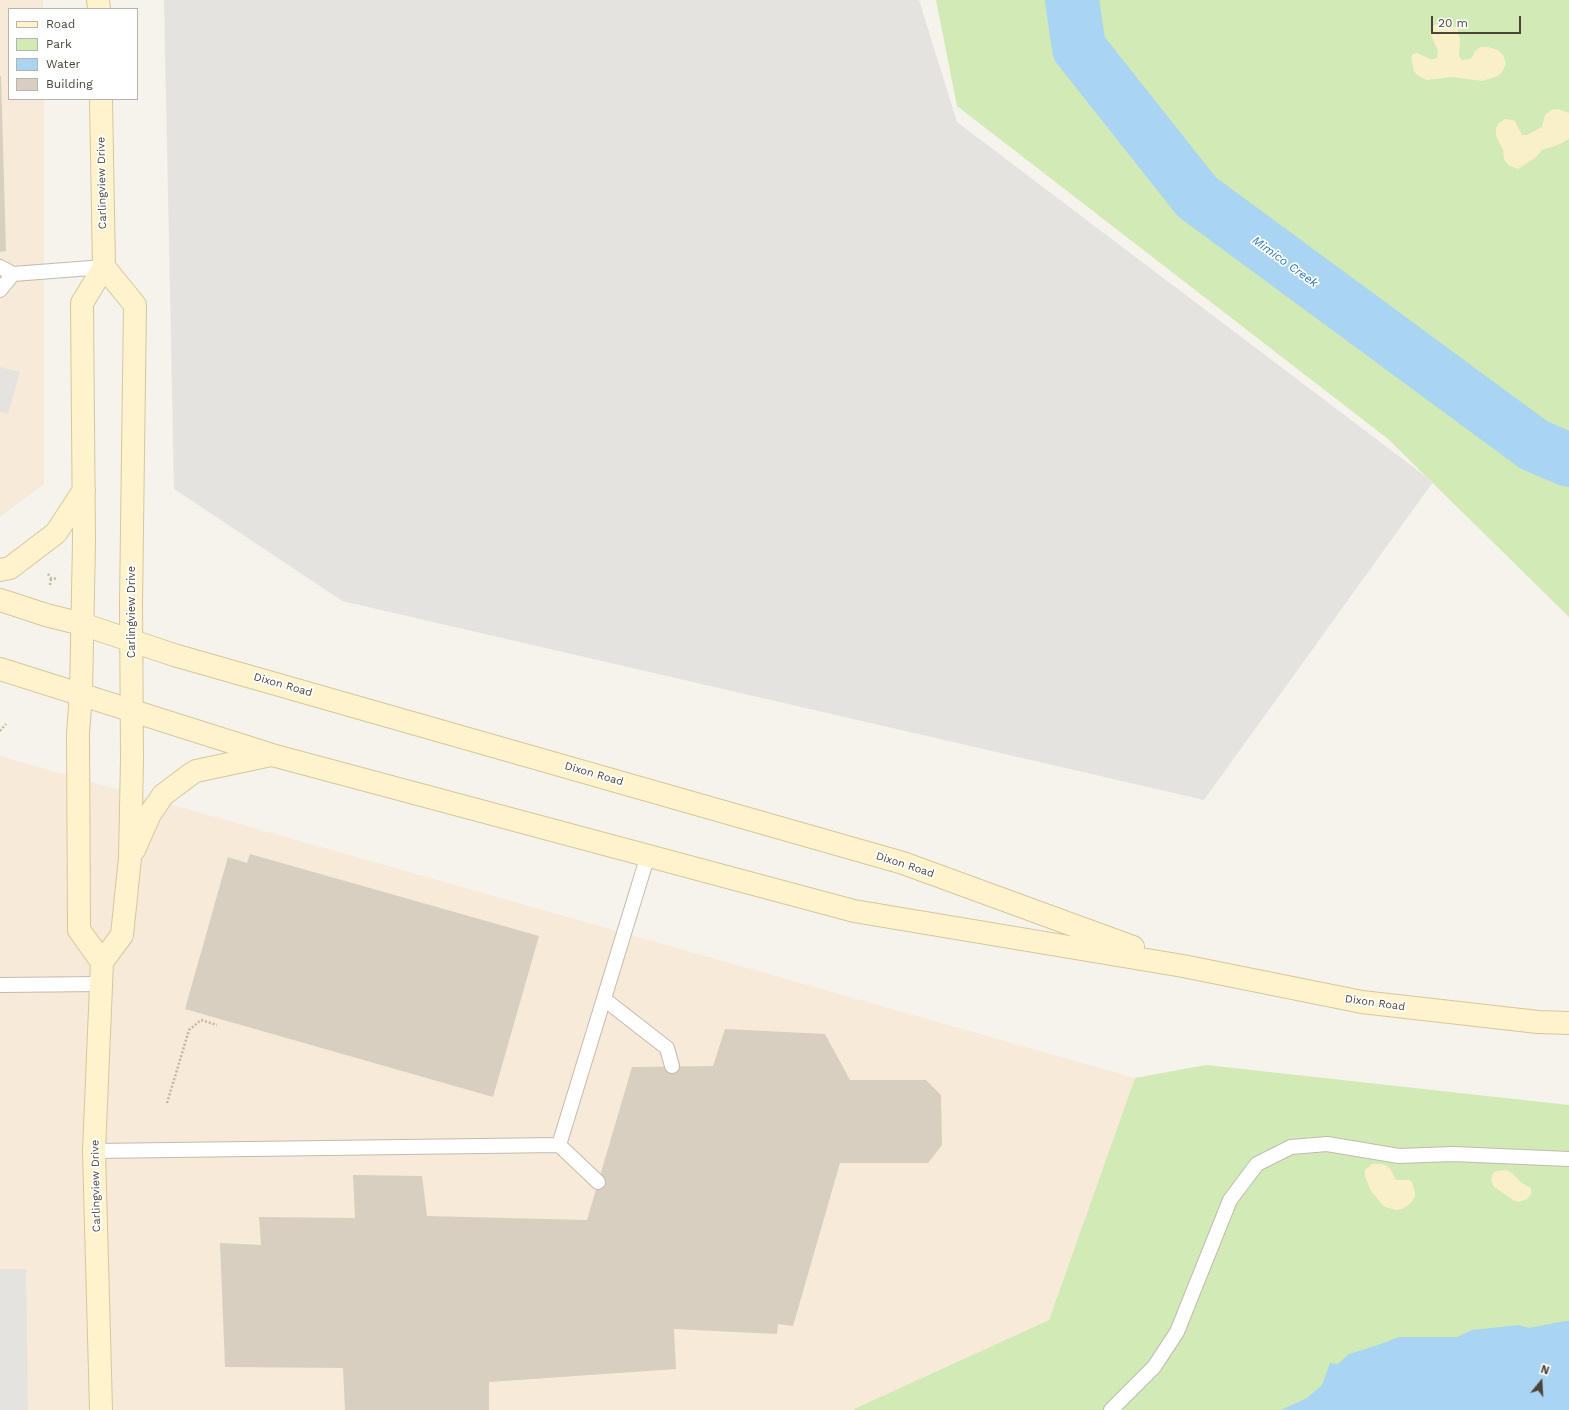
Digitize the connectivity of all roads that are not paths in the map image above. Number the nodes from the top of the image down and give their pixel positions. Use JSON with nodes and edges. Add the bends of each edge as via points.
{"nodes":[{"id":1,"x":100,"y":100,"type":"edge"},
{"id":2,"x":0,"y":267,"type":"edge"},
{"id":3,"x":104,"y":267,"type":"junction"},
{"id":4,"x":14,"y":274,"type":"junction"},
{"id":5,"x":0,"y":290,"type":"edge"},
{"id":6,"x":84,"y":490,"type":"junction"},
{"id":7,"x":0,"y":570,"type":"edge"},
{"id":8,"x":0,"y":600,"type":"edge"},
{"id":9,"x":82,"y":624,"type":"junction"},
{"id":10,"x":132,"y":640,"type":"junction"},
{"id":11,"x":0,"y":670,"type":"edge"},
{"id":12,"x":80,"y":694,"type":"junction"},
{"id":13,"x":131,"y":710,"type":"junction"},
{"id":14,"x":272,"y":755,"type":"junction"},
{"id":15,"x":648,"y":855,"type":"junction"},
{"id":16,"x":130,"y":858,"type":"junction"},
{"id":17,"x":102,"y":962,"type":"junction"},
{"id":18,"x":1183,"y":966,"type":"junction"},
{"id":19,"x":101,"y":984,"type":"junction"},
{"id":20,"x":0,"y":985,"type":"edge"},
{"id":21,"x":604,"y":999,"type":"junction"},
{"id":22,"x":1569,"y":1023,"type":"edge"},
{"id":23,"x":672,"y":1066,"type":"dead end"},
{"id":24,"x":559,"y":1145,"type":"junction"},
{"id":25,"x":94,"y":1151,"type":"junction"},
{"id":26,"x":1569,"y":1159,"type":"edge"},
{"id":27,"x":598,"y":1182,"type":"dead end"},
{"id":28,"x":101,"y":1410,"type":"edge"},
{"id":29,"x":1112,"y":1410,"type":"edge"}],
"edges":[{"from":1,"to":3,"type":"main road","name":"Carlingview Drive"},
{"from":2,"to":4,"type":"lane"},
{"from":3,"to":4,"type":"lane"},
{"from":3,"to":6,"type":"main road","via":[[82,303]]},
{"from":3,"to":10,"type":"main road","name":"Carlingview Drive","via":[[135,305]]},
{"from":4,"to":5,"type":"lane"},
{"from":6,"to":7,"type":"main road","via":[[56,533],[10,568]]},
{"from":6,"to":9,"type":"main road"},
{"from":8,"to":9,"type":"main road","name":"Dixon Road"},
{"from":9,"to":10,"type":"main road","name":"Dixon Road"},
{"from":9,"to":12,"type":"main road"},
{"from":10,"to":13,"type":"main road","name":"Carlingview Drive"},
{"from":10,"to":18,"type":"main road","name":"Dixon Road","via":[[174,655],[903,863]]},
{"from":11,"to":12,"type":"main road","name":"Dixon Road"},
{"from":12,"to":13,"type":"main road","name":"Dixon Road"},
{"from":12,"to":17,"type":"main road","via":[[79,930]]},
{"from":13,"to":14,"type":"main road","name":"Dixon Road"},
{"from":13,"to":16,"type":"main road","name":"Carlingview Drive"},
{"from":14,"to":15,"type":"main road","name":"Dixon Road"},
{"from":14,"to":16,"type":"main road","via":[[196,771],[162,795],[150,814]]},
{"from":15,"to":18,"type":"main road","name":"Dixon Road","via":[[854,911]]},
{"from":15,"to":21,"type":"lane"},
{"from":16,"to":17,"type":"main road","name":"Carlingview Drive","via":[[122,935]]},
{"from":17,"to":19,"type":"main road","name":"Carlingview Drive"},
{"from":18,"to":22,"type":"main road","name":"Dixon Road","via":[[1362,1002],[1538,1022]]},
{"from":19,"to":20,"type":"lane"},
{"from":19,"to":25,"type":"main road","name":"Carlingview Drive"},
{"from":21,"to":23,"type":"lane","via":[[667,1048]]},
{"from":21,"to":24,"type":"lane"},
{"from":24,"to":25,"type":"lane"},
{"from":24,"to":27,"type":"lane"},
{"from":25,"to":28,"type":"main road","name":"Carlingview Drive"},
{"from":26,"to":29,"type":"lane","via":[[1453,1154],[1399,1156],[1327,1144],[1291,1147],[1257,1164],[1230,1200],[1177,1332],[1154,1367]]}]}
